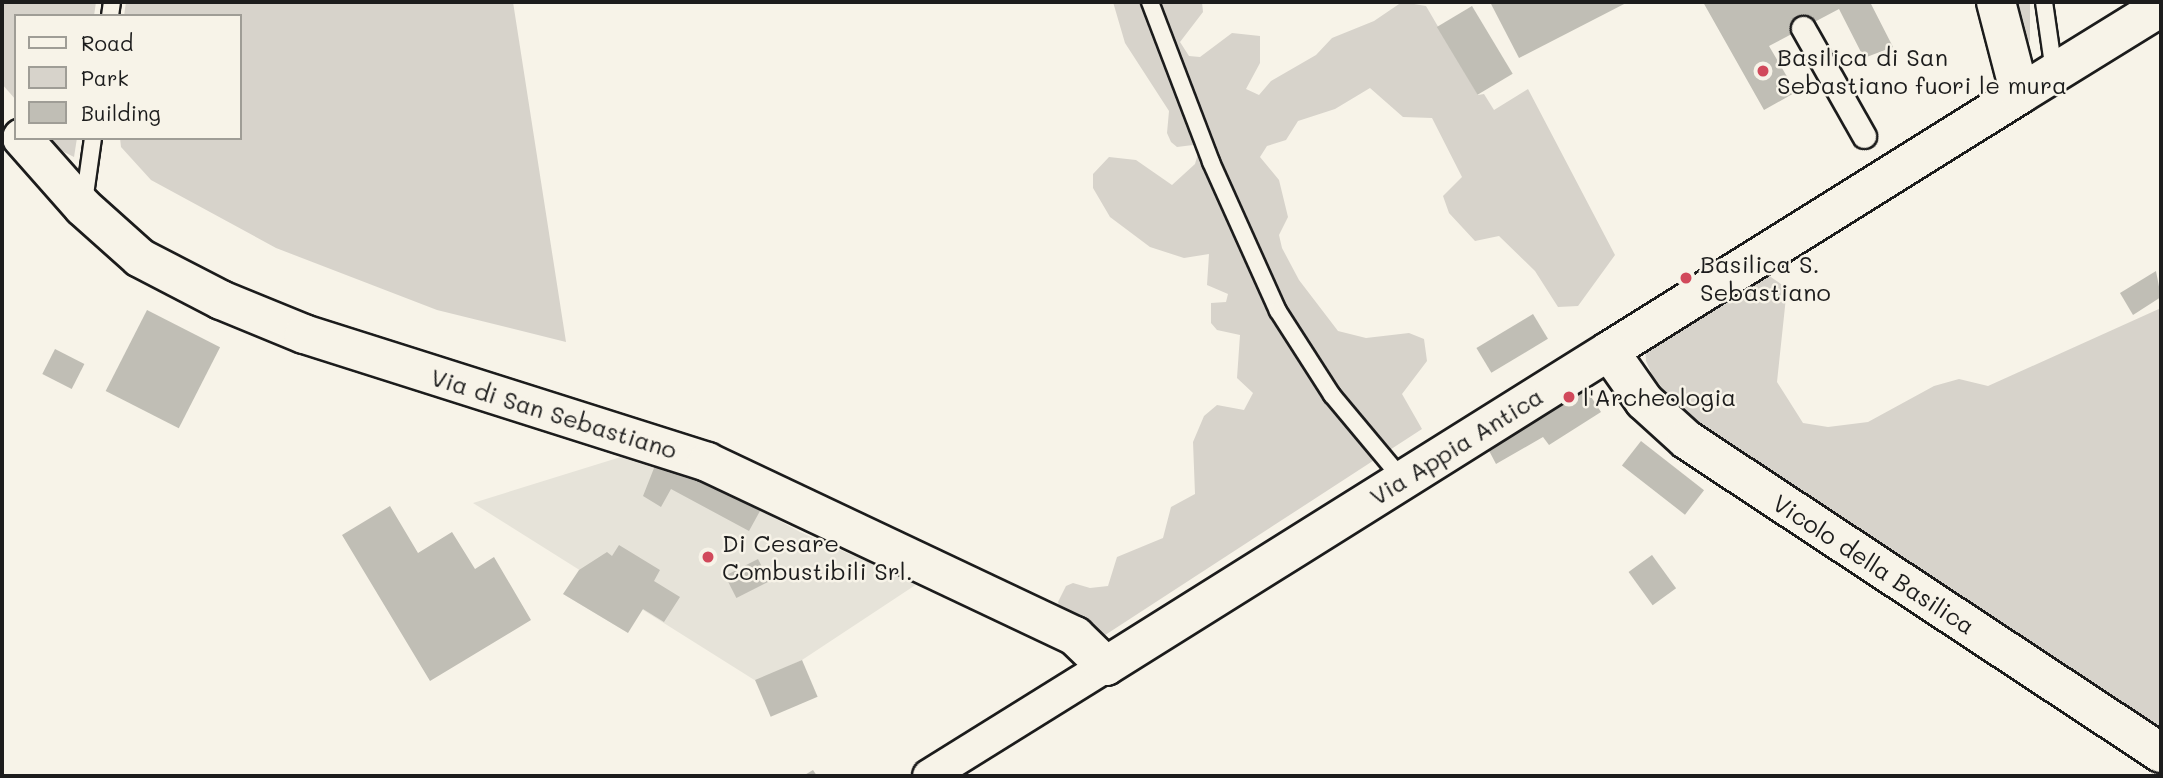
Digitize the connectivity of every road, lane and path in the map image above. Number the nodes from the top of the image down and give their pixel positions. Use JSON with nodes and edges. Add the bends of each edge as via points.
{"nodes":[{"id":1,"x":1150,"y":2,"type":"edge"},
{"id":2,"x":1996,"y":2,"type":"edge"},
{"id":3,"x":2044,"y":2,"type":"edge"},
{"id":4,"x":2161,"y":7,"type":"edge"},
{"id":5,"x":1803,"y":28,"type":"dead end"},
{"id":6,"x":2054,"y":71,"type":"junction"},
{"id":7,"x":2020,"y":94,"type":"junction"},
{"id":8,"x":2,"y":116,"type":"edge"},
{"id":9,"x":14,"y":129,"type":"edge"},
{"id":10,"x":1864,"y":136,"type":"dead end"},
{"id":11,"x":24,"y":140,"type":"edge"},
{"id":12,"x":93,"y":140,"type":"edge"},
{"id":13,"x":83,"y":207,"type":"junction"},
{"id":14,"x":1609,"y":351,"type":"junction"},
{"id":15,"x":1403,"y":480,"type":"junction"},
{"id":16,"x":1105,"y":666,"type":"junction"},
{"id":17,"x":2161,"y":753,"type":"edge"},
{"id":18,"x":929,"y":776,"type":"edge"}],
"edges":[{"from":1,"to":15,"type":"lane","via":[[1210,162],[1278,311],[1332,395]]},
{"from":2,"to":7,"type":"main road"},
{"from":3,"to":6,"type":"lane"},
{"from":4,"to":6,"type":"main road","name":"Via Appia Antica"},
{"from":5,"to":10,"type":"street"},
{"from":6,"to":7,"type":"main road","name":"Via Appia Antica"},
{"from":7,"to":14,"type":"main road","name":"Via Appia Antica"},
{"from":8,"to":9,"type":"main road"},
{"from":11,"to":13,"type":"main road","name":"Via di San Sebastiano"},
{"from":12,"to":13,"type":"lane"},
{"from":13,"to":16,"type":"main road","name":"Via di San Sebastiano","via":[[141,258],[221,300],[304,334],[707,462],[1075,636]]},
{"from":14,"to":15,"type":"main road","name":"Via Appia Antica"},
{"from":14,"to":17,"type":"main road","name":"Vicolo della Basilica","via":[[1644,401],[1687,440]]},
{"from":15,"to":16,"type":"main road","name":"Via Appia Antica"},
{"from":16,"to":18,"type":"street","name":"Via Appia Antica"}]}
